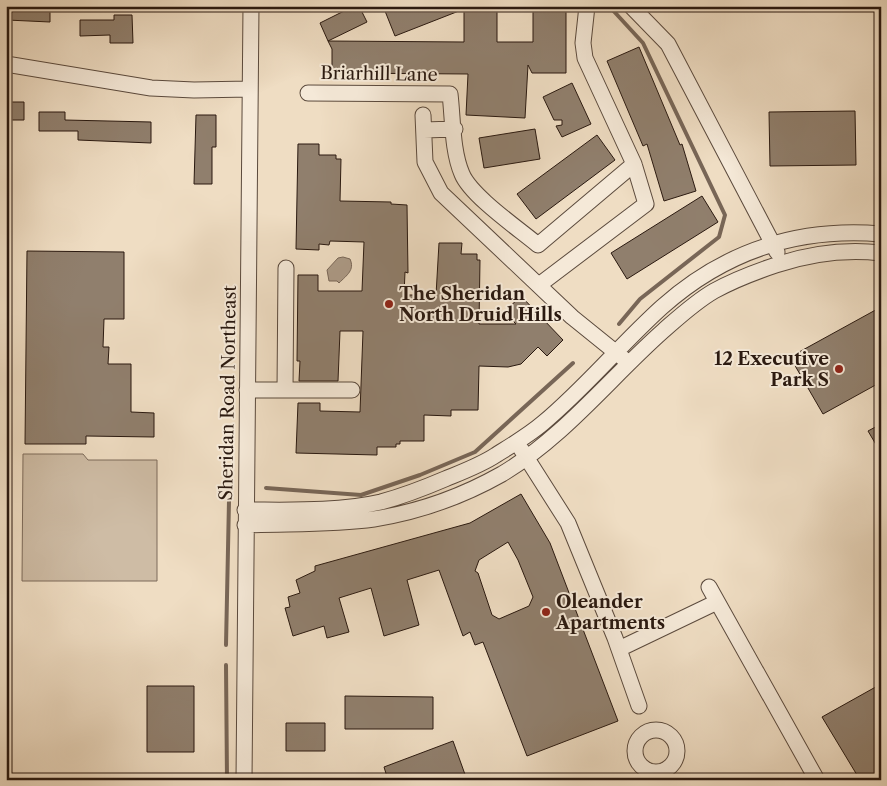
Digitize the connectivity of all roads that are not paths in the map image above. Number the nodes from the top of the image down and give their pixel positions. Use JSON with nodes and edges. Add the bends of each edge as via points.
{"nodes":[{"id":1,"x":265,"y":6,"type":"edge"},
{"id":2,"x":587,"y":6,"type":"edge"},
{"id":3,"x":631,"y":6,"type":"edge"},
{"id":4,"x":251,"y":7,"type":"edge"},
{"id":5,"x":6,"y":64,"type":"edge"},
{"id":6,"x":250,"y":89,"type":"junction"},
{"id":7,"x":308,"y":92,"type":"dead end"},
{"id":8,"x":455,"y":129,"type":"junction"},
{"id":9,"x":634,"y":164,"type":"junction"},
{"id":10,"x":881,"y":234,"type":"edge"},
{"id":11,"x":774,"y":243,"type":"junction"},
{"id":12,"x":881,"y":253,"type":"edge"},
{"id":13,"x":781,"y":263,"type":"junction"},
{"id":14,"x":286,"y":268,"type":"dead end"},
{"id":15,"x":539,"y":285,"type":"junction"},
{"id":16,"x":616,"y":352,"type":"junction"},
{"id":17,"x":628,"y":363,"type":"junction"},
{"id":18,"x":247,"y":390,"type":"junction"},
{"id":19,"x":285,"y":390,"type":"junction"},
{"id":20,"x":352,"y":390,"type":"dead end"},
{"id":21,"x":516,"y":442,"type":"junction"},
{"id":22,"x":526,"y":456,"type":"junction"},
{"id":23,"x":245,"y":510,"type":"junction"},
{"id":24,"x":245,"y":525,"type":"junction"},
{"id":25,"x":709,"y":587,"type":"dead end"},
{"id":26,"x":717,"y":602,"type":"junction"},
{"id":27,"x":619,"y":649,"type":"junction"},
{"id":28,"x":639,"y":706,"type":"dead end"},
{"id":29,"x":244,"y":780,"type":"edge"},
{"id":30,"x":817,"y":780,"type":"edge"}],
"edges":[{"from":1,"to":4,"type":"street"},
{"from":2,"to":9,"type":"street","via":[[583,43],[585,58]]},
{"from":3,"to":11,"type":"street","via":[[668,44]]},
{"from":4,"to":6,"type":"street","name":"Sheridan Road Northeast"},
{"from":5,"to":6,"type":"street","via":[[150,88]]},
{"from":6,"to":18,"type":"street","name":"Sheridan Road Northeast"},
{"from":7,"to":8,"type":"street","name":"Briarhill Lane","via":[[450,94]]},
{"from":8,"to":9,"type":"street","name":"Briarhill Lane","via":[[462,175],[476,193],[538,245]]},
{"from":8,"to":15,"type":"street","via":[[423,123],[425,162],[441,193]]},
{"from":9,"to":15,"type":"street","via":[[646,204]]},
{"from":10,"to":11,"type":"street","via":[[827,233]]},
{"from":11,"to":13,"type":"street"},
{"from":11,"to":16,"type":"street","via":[[742,254],[702,276],[662,307]]},
{"from":12,"to":13,"type":"street","via":[[828,253]]},
{"from":13,"to":17,"type":"street","via":[[712,292],[680,315]]},
{"from":14,"to":19,"type":"street"},
{"from":15,"to":16,"type":"street","via":[[572,318]]},
{"from":16,"to":17,"type":"street"},
{"from":16,"to":21,"type":"street","via":[[561,408]]},
{"from":17,"to":22,"type":"street","via":[[576,417]]},
{"from":18,"to":19,"type":"street"},
{"from":18,"to":23,"type":"street","name":"Sheridan Road Northeast"},
{"from":19,"to":20,"type":"street"},
{"from":21,"to":22,"type":"street"},
{"from":21,"to":23,"type":"street","via":[[459,474],[380,502],[328,509]]},
{"from":22,"to":24,"type":"street","via":[[503,473],[420,508],[374,519]]},
{"from":22,"to":27,"type":"street","via":[[568,523]]},
{"from":23,"to":24,"type":"street","name":"Sheridan Road Northeast"},
{"from":24,"to":29,"type":"street","name":"Sheridan Road Northeast"},
{"from":25,"to":26,"type":"street"},
{"from":26,"to":27,"type":"street"},
{"from":26,"to":30,"type":"street"},
{"from":27,"to":28,"type":"street"}]}
